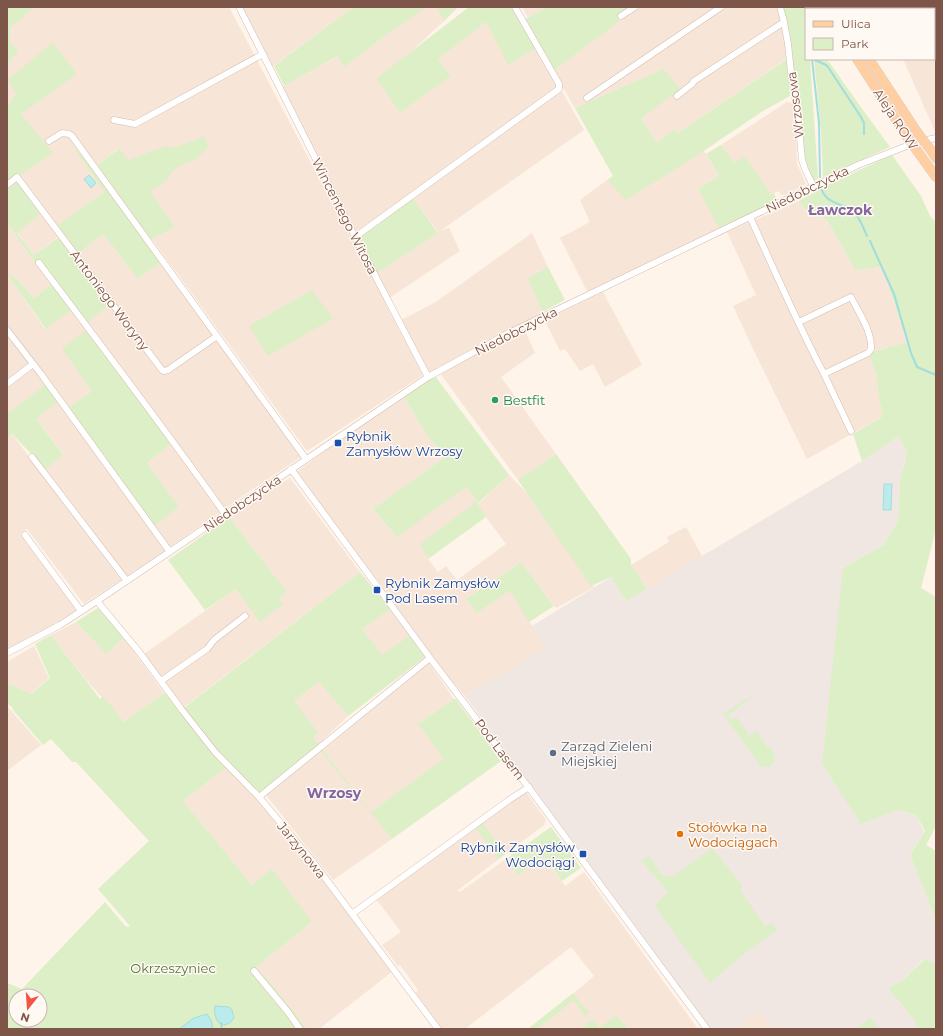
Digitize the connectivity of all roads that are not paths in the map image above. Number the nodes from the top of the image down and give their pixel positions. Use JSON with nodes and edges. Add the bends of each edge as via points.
{"nodes":[{"id":1,"x":239,"y":7,"type":"edge"},
{"id":2,"x":515,"y":7,"type":"edge"},
{"id":3,"x":635,"y":7,"type":"edge"},
{"id":4,"x":721,"y":7,"type":"edge"},
{"id":5,"x":780,"y":7,"type":"edge"},
{"id":6,"x":621,"y":16,"type":"dead end"},
{"id":7,"x":784,"y":22,"type":"junction"},
{"id":8,"x":263,"y":54,"type":"junction"},
{"id":9,"x":858,"y":60,"type":"edge"},
{"id":10,"x":870,"y":60,"type":"edge"},
{"id":11,"x":677,"y":96,"type":"dead end"},
{"id":12,"x":587,"y":98,"type":"dead end"},
{"id":13,"x":114,"y":120,"type":"dead end"},
{"id":14,"x":936,"y":138,"type":"edge"},
{"id":15,"x":49,"y":141,"type":"dead end"},
{"id":16,"x":936,"y":158,"type":"edge"},
{"id":17,"x":936,"y":177,"type":"edge"},
{"id":18,"x":7,"y":185,"type":"edge"},
{"id":19,"x":813,"y":186,"type":"junction"},
{"id":20,"x":750,"y":217,"type":"junction"},
{"id":21,"x":355,"y":237,"type":"junction"},
{"id":22,"x":39,"y":263,"type":"dead end"},
{"id":23,"x":799,"y":322,"type":"junction"},
{"id":24,"x":7,"y":330,"type":"edge"},
{"id":25,"x":217,"y":336,"type":"junction"},
{"id":26,"x":33,"y":364,"type":"junction"},
{"id":27,"x":824,"y":374,"type":"junction"},
{"id":28,"x":428,"y":377,"type":"junction"},
{"id":29,"x":7,"y":384,"type":"edge"},
{"id":30,"x":851,"y":431,"type":"dead end"},
{"id":31,"x":32,"y":457,"type":"dead end"},
{"id":32,"x":306,"y":459,"type":"junction"},
{"id":33,"x":291,"y":469,"type":"junction"},
{"id":34,"x":225,"y":514,"type":"junction"},
{"id":35,"x":25,"y":535,"type":"dead end"},
{"id":36,"x":170,"y":552,"type":"junction"},
{"id":37,"x":127,"y":581,"type":"junction"},
{"id":38,"x":97,"y":601,"type":"junction"},
{"id":39,"x":81,"y":611,"type":"junction"},
{"id":40,"x":245,"y":616,"type":"dead end"},
{"id":41,"x":7,"y":653,"type":"edge"},
{"id":42,"x":430,"y":658,"type":"junction"},
{"id":43,"x":161,"y":681,"type":"junction"},
{"id":44,"x":529,"y":787,"type":"junction"},
{"id":45,"x":259,"y":797,"type":"junction"},
{"id":46,"x":352,"y":914,"type":"junction"},
{"id":47,"x":254,"y":971,"type":"dead end"},
{"id":48,"x":435,"y":1028,"type":"edge"},
{"id":49,"x":300,"y":1029,"type":"edge"},
{"id":50,"x":707,"y":1029,"type":"edge"}],
"edges":[{"from":1,"to":8,"type":"street","name":"Wincentego Witosa"},
{"from":2,"to":21,"type":"street","via":[[559,84],[559,89]]},
{"from":3,"to":6,"type":"street"},
{"from":4,"to":12,"type":"street"},
{"from":5,"to":7,"type":"street","name":"Wrzosowa"},
{"from":7,"to":11,"type":"street","via":[[694,81]]},
{"from":7,"to":19,"type":"street","name":"Wrzosowa","via":[[798,117],[800,153]]},
{"from":8,"to":13,"type":"street","via":[[136,124]]},
{"from":8,"to":21,"type":"street","name":"Wincentego Witosa"},
{"from":9,"to":17,"type":"main road","name":"Aleja ROW","bridge":true},
{"from":10,"to":16,"type":"main road","name":"Aleja ROW","bridge":true},
{"from":14,"to":19,"type":"street","name":"Niedobczycka","via":[[917,142],[865,162]]},
{"from":15,"to":25,"type":"street","via":[[62,132],[72,136]]},
{"from":18,"to":25,"type":"street","name":"Antoniego Woryny","via":[[17,177],[162,370],[168,370]]},
{"from":19,"to":20,"type":"street","name":"Niedobczycka"},
{"from":20,"to":23,"type":"street"},
{"from":20,"to":28,"type":"street","name":"Niedobczycka","via":[[510,333]]},
{"from":21,"to":28,"type":"street","name":"Wincentego Witosa"},
{"from":22,"to":34,"type":"street"},
{"from":23,"to":27,"type":"street"},
{"from":23,"to":27,"type":"street","via":[[851,297],[865,325],[871,342],[870,351]]},
{"from":24,"to":26,"type":"street"},
{"from":25,"to":32,"type":"street"},
{"from":26,"to":29,"type":"street"},
{"from":26,"to":36,"type":"street"},
{"from":27,"to":30,"type":"street"},
{"from":28,"to":32,"type":"street","name":"Niedobczycka"},
{"from":31,"to":37,"type":"street"},
{"from":32,"to":33,"type":"street","name":"Niedobczycka"},
{"from":33,"to":34,"type":"street","name":"Niedobczycka"},
{"from":33,"to":42,"type":"street","name":"Pod Lasem"},
{"from":34,"to":36,"type":"street","name":"Niedobczycka"},
{"from":35,"to":39,"type":"street"},
{"from":36,"to":37,"type":"street","name":"Niedobczycka"},
{"from":37,"to":38,"type":"street","name":"Niedobczycka"},
{"from":38,"to":39,"type":"street","name":"Niedobczycka"},
{"from":38,"to":43,"type":"street","name":"Jarzynowa"},
{"from":39,"to":41,"type":"street","name":"Niedobczycka"},
{"from":40,"to":43,"type":"street","via":[[214,640],[207,649]]},
{"from":42,"to":44,"type":"street","name":"Pod Lasem"},
{"from":42,"to":45,"type":"street"},
{"from":43,"to":45,"type":"street","name":"Jarzynowa","via":[[215,752]]},
{"from":44,"to":46,"type":"street"},
{"from":44,"to":50,"type":"street","name":"Pod Lasem"},
{"from":45,"to":46,"type":"street","name":"Jarzynowa"},
{"from":46,"to":48,"type":"street","name":"Jarzynowa"},
{"from":47,"to":49,"type":"street"}]}
